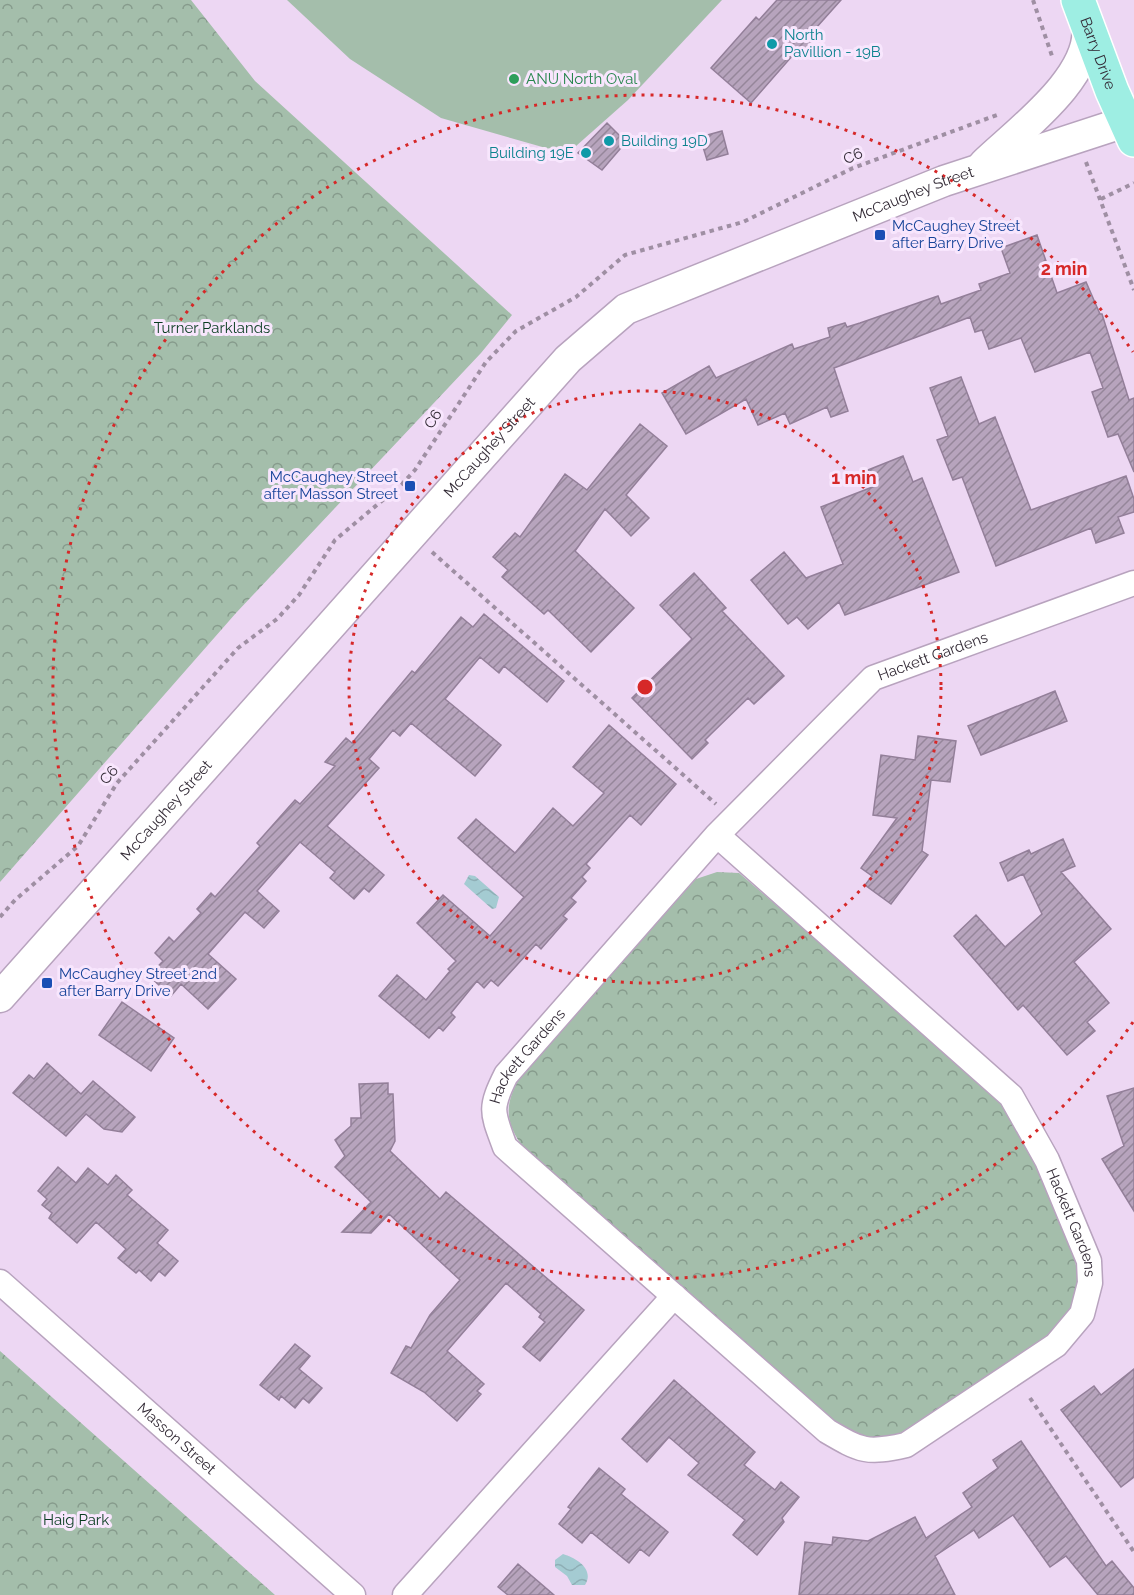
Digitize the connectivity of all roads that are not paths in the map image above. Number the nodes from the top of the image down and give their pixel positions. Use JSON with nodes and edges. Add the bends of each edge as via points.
{"nodes":[{"id":1,"x":1082,"y":12,"type":"edge"},
{"id":2,"x":1131,"y":127,"type":"edge"},
{"id":3,"x":979,"y":168,"type":"junction"},
{"id":4,"x":1134,"y":583,"type":"edge"},
{"id":5,"x":717,"y":835,"type":"junction"},
{"id":6,"x":0,"y":997,"type":"edge"},
{"id":7,"x":0,"y":1282,"type":"edge"},
{"id":8,"x":674,"y":1296,"type":"junction"},
{"id":9,"x":353,"y":1595,"type":"edge"},
{"id":10,"x":405,"y":1595,"type":"edge"}],
"edges":[{"from":1,"to":2,"type":"main road","name":"Barry Drive"},
{"from":1,"to":3,"type":"street","via":[[1086,45],[1068,82]]},
{"from":2,"to":3,"type":"street","name":"McCaughey Street"},
{"from":3,"to":6,"type":"street","name":"McCaughey Street","via":[[626,309],[568,358]]},
{"from":4,"to":5,"type":"street","name":"Hackett Gardens","via":[[873,678]]},
{"from":5,"to":8,"type":"street","name":"Hackett Gardens","via":[[506,1075],[494,1101],[495,1121],[505,1147]]},
{"from":5,"to":8,"type":"street","name":"Hackett Gardens","via":[[1011,1096],[1047,1160],[1089,1261],[1090,1283],[1082,1314],[1056,1345],[906,1445],[879,1452],[858,1449],[827,1431]]},
{"from":7,"to":9,"type":"street","name":"Masson Street"},
{"from":8,"to":10,"type":"street"}]}
